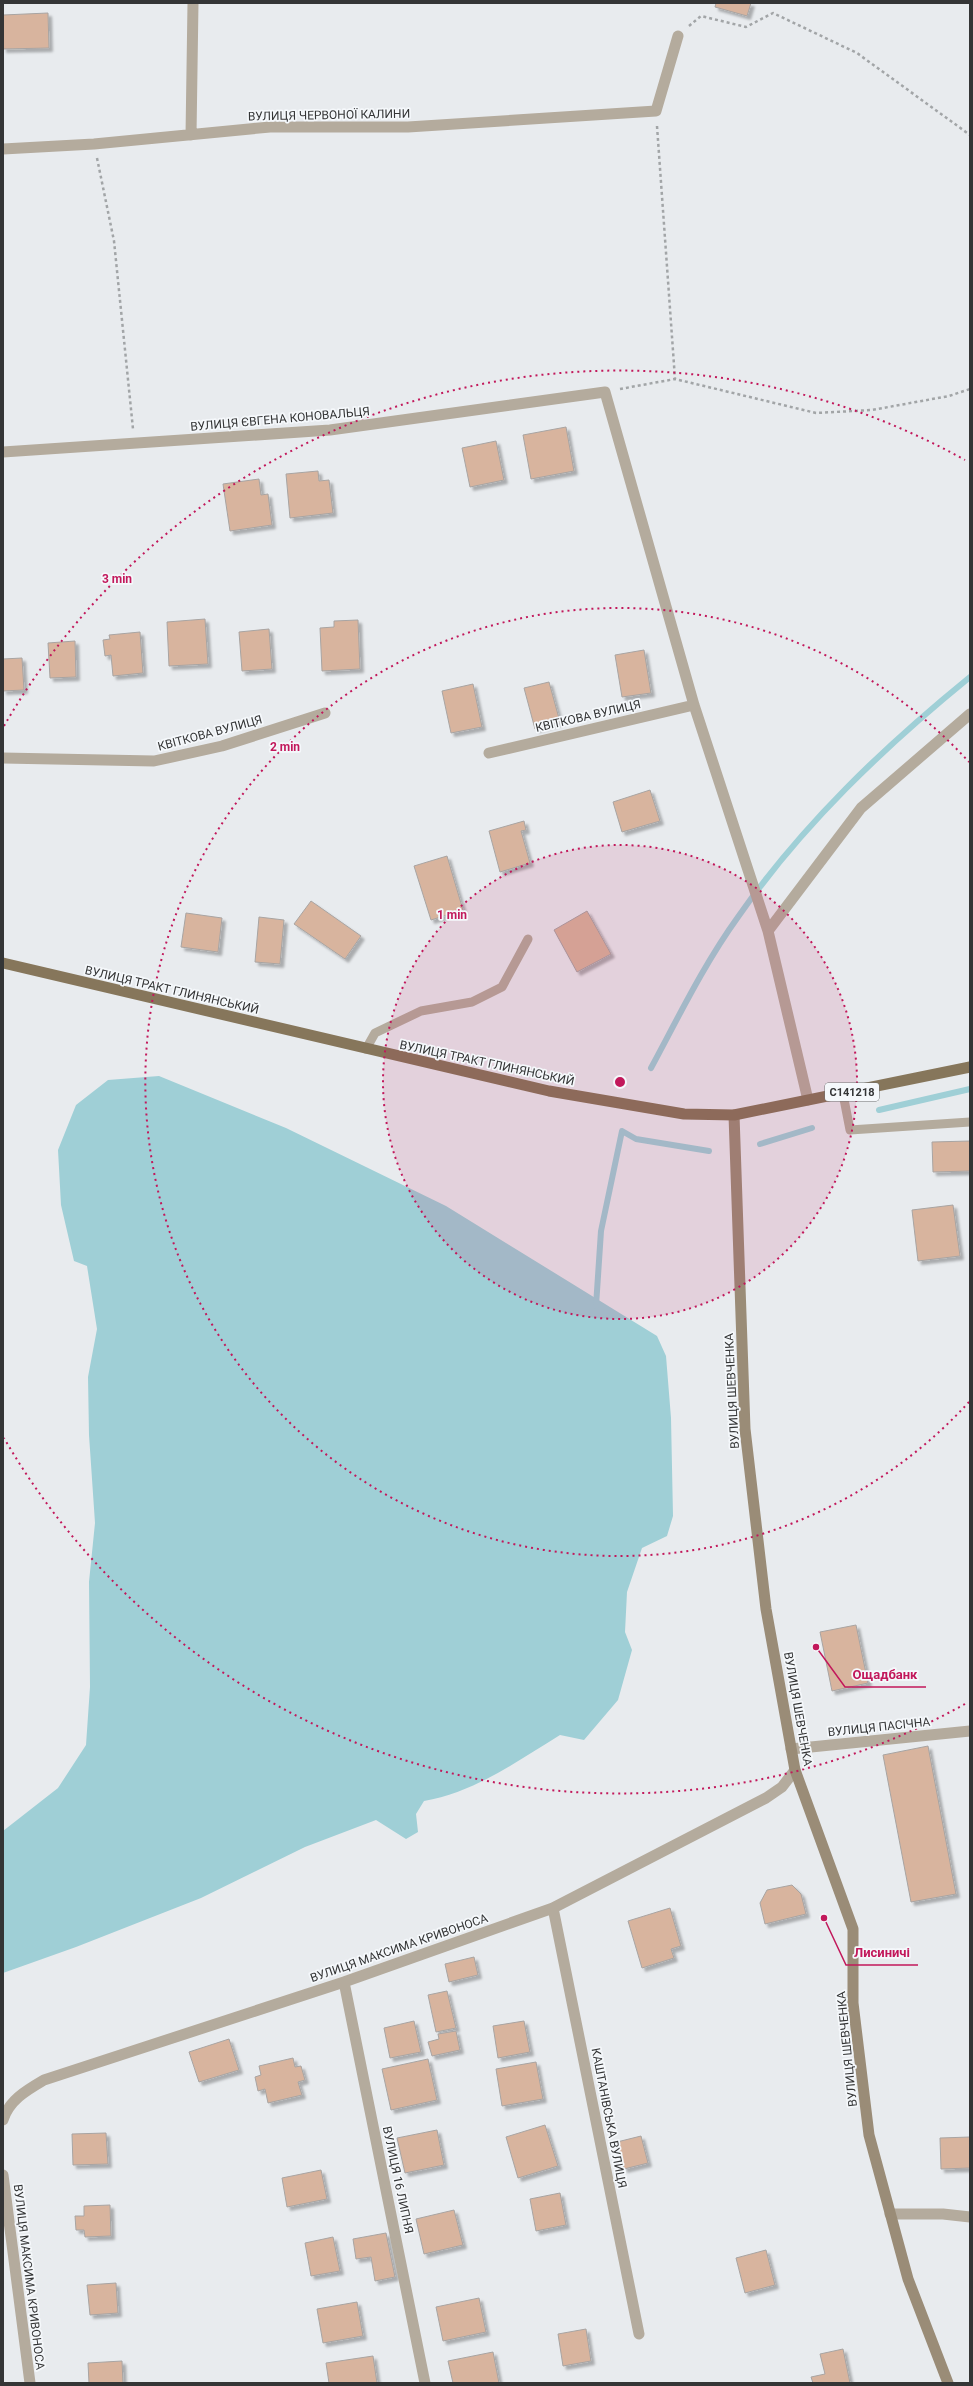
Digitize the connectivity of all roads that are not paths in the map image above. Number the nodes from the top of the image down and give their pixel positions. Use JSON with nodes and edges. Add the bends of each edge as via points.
{"nodes":[{"id":1,"x":193,"y":3,"type":"edge"},
{"id":2,"x":678,"y":36,"type":"road end"},
{"id":3,"x":191,"y":135,"type":"junction"},
{"id":4,"x":3,"y":149,"type":"edge"},
{"id":5,"x":3,"y":452,"type":"edge"},
{"id":6,"x":694,"y":705,"type":"junction"},
{"id":7,"x":325,"y":713,"type":"dead end"},
{"id":8,"x":970,"y":714,"type":"edge"},
{"id":9,"x":489,"y":753,"type":"dead end"},
{"id":10,"x":3,"y":758,"type":"edge"},
{"id":11,"x":768,"y":931,"type":"junction"},
{"id":12,"x":528,"y":938,"type":"dead end"},
{"id":13,"x":3,"y":963,"type":"edge"},
{"id":14,"x":366,"y":1049,"type":"junction"},
{"id":15,"x":970,"y":1067,"type":"edge"},
{"id":16,"x":842,"y":1094,"type":"junction"},
{"id":17,"x":808,"y":1100,"type":"junction"},
{"id":18,"x":734,"y":1115,"type":"junction"},
{"id":19,"x":970,"y":1122,"type":"edge"},
{"id":20,"x":970,"y":1731,"type":"edge"},
{"id":21,"x":791,"y":1749,"type":"junction"},
{"id":22,"x":795,"y":1770,"type":"junction"},
{"id":23,"x":553,"y":1908,"type":"junction"},
{"id":24,"x":344,"y":1982,"type":"junction"},
{"id":25,"x":3,"y":2120,"type":"edge"},
{"id":26,"x":3,"y":2175,"type":"edge"},
{"id":27,"x":890,"y":2214,"type":"junction"},
{"id":28,"x":970,"y":2217,"type":"edge"},
{"id":29,"x":639,"y":2334,"type":"dead end"},
{"id":30,"x":30,"y":2383,"type":"edge"},
{"id":31,"x":425,"y":2383,"type":"edge"},
{"id":32,"x":948,"y":2383,"type":"edge"}],
"edges":[{"from":1,"to":3,"type":"street"},
{"from":2,"to":3,"type":"street","name":"ВУЛИЦЯ ЧЕРВОНОЇ КАЛИНИ","via":[[656,111],[408,127],[270,127]]},
{"from":3,"to":4,"type":"street","name":"ВУЛИЦЯ ЧЕРВОНОЇ КАЛИНИ"},
{"from":5,"to":6,"type":"street","name":"ВУЛИЦЯ ЄВГЕНА КОНОВАЛЬЦЯ","via":[[330,430],[605,392]]},
{"from":6,"to":9,"type":"street","name":"КВІТКОВА ВУЛИЦЯ"},
{"from":6,"to":11,"type":"street"},
{"from":7,"to":10,"type":"street","name":"КВІТКОВА ВУЛИЦЯ","via":[[222,746],[154,761]]},
{"from":8,"to":11,"type":"street","via":[[861,808]]},
{"from":11,"to":17,"type":"street"},
{"from":12,"to":14,"type":"lane","via":[[502,987],[472,1002],[421,1011],[375,1034]]},
{"from":13,"to":14,"type":"main road","name":"ВУЛИЦЯ ТРАКТ ГЛИНЯНСЬКИЙ"},
{"from":14,"to":18,"type":"main road","name":"ВУЛИЦЯ ТРАКТ ГЛИНЯНСЬКИЙ","via":[[549,1091],[684,1114]]},
{"from":15,"to":16,"type":"main road","name":"ВУЛИЦЯ ТРАКТ ГЛИНЯНСЬКИЙ","number":"С141218"},
{"from":16,"to":17,"type":"main road","name":"ВУЛИЦЯ ТРАКТ ГЛИНЯНСЬКИЙ","number":"С141218"},
{"from":16,"to":19,"type":"lane","via":[[850,1130]]},
{"from":17,"to":18,"type":"main road","name":"ВУЛИЦЯ ТРАКТ ГЛИНЯНСЬКИЙ","number":"С141218"},
{"from":18,"to":21,"type":"main road","name":"ВУЛИЦЯ ШЕВЧЕНКА","via":[[745,1430],[766,1609]]},
{"from":20,"to":21,"type":"street","name":"ВУЛИЦЯ ПАСІЧНА"},
{"from":21,"to":22,"type":"main road","name":"ВУЛИЦЯ ШЕВЧЕНКА"},
{"from":22,"to":23,"type":"street","name":"ВУЛИЦЯ МАКСИМА КРИВОНОСА","via":[[782,1786],[766,1798]]},
{"from":22,"to":27,"type":"main road","name":"ВУЛИЦЯ ШЕВЧЕНКА","via":[[853,1929],[853,2004],[868,2135]]},
{"from":23,"to":24,"type":"street","name":"ВУЛИЦЯ МАКСИМА КРИВОНОСА"},
{"from":23,"to":29,"type":"street","name":"КАШТАНІВСЬКА ВУЛИЦЯ"},
{"from":24,"to":25,"type":"street","name":"ВУЛИЦЯ МАКСИМА КРИВОНОСА","via":[[44,2080],[19,2095],[6,2111]]},
{"from":24,"to":31,"type":"street","name":"ВУЛИЦЯ 16 ЛИПНЯ"},
{"from":26,"to":30,"type":"street","name":"ВУЛИЦЯ МАКСИМА КРИВОНОСА"},
{"from":27,"to":28,"type":"street"},
{"from":27,"to":32,"type":"main road","name":"ВУЛИЦЯ ШЕВЧЕНКА","via":[[908,2279]]}]}
